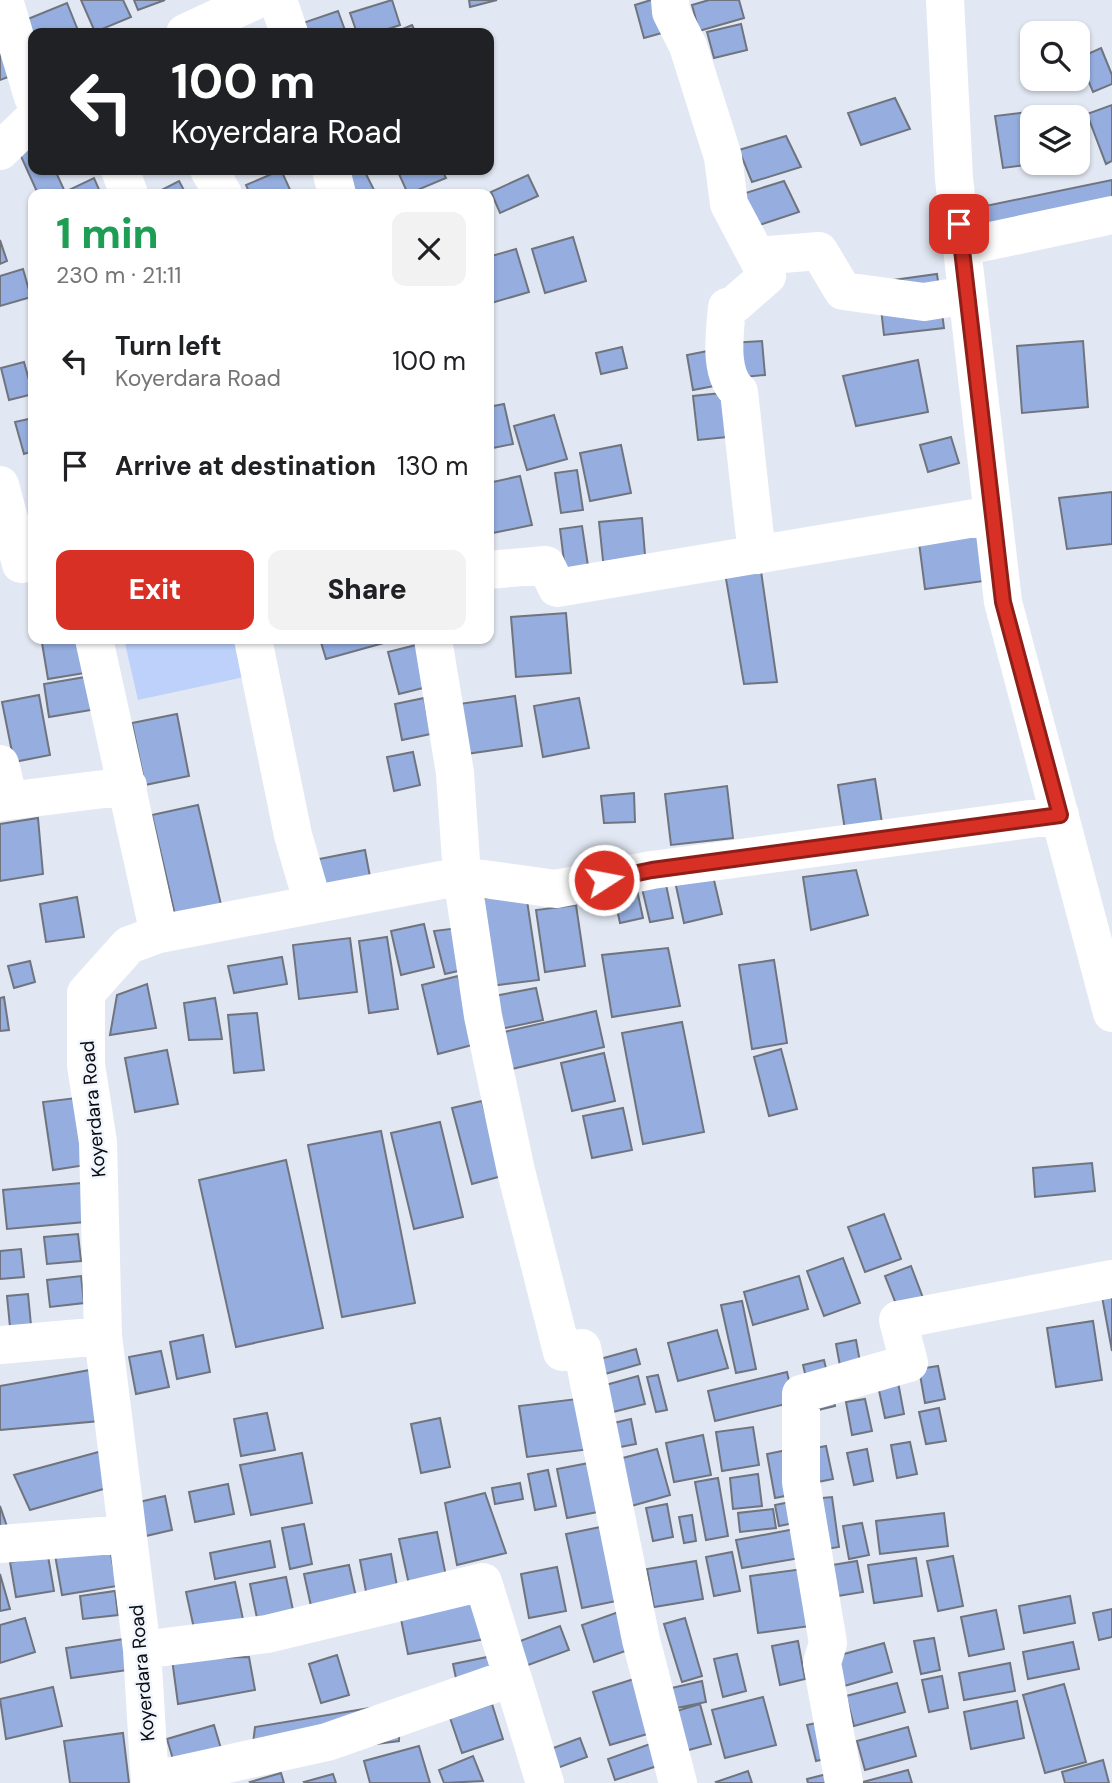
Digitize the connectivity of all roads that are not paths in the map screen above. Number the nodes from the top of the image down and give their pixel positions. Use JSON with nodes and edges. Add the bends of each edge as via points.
{"nodes":[{"id":1,"x":4,"y":0,"type":"edge"},
{"id":2,"x":256,"y":0,"type":"edge"},
{"id":3,"x":278,"y":0,"type":"edge"},
{"id":4,"x":670,"y":0,"type":"edge"},
{"id":5,"x":945,"y":0,"type":"edge"},
{"id":6,"x":196,"y":28,"type":"edge"},
{"id":7,"x":287,"y":28,"type":"edge"},
{"id":8,"x":28,"y":80,"type":"edge"},
{"id":9,"x":28,"y":124,"type":"edge"},
{"id":10,"x":0,"y":151,"type":"edge"},
{"id":11,"x":1112,"y":215,"type":"edge"},
{"id":12,"x":962,"y":247,"type":"junction"},
{"id":13,"x":757,"y":256,"type":"junction"},
{"id":14,"x":967,"y":295,"type":"junction"},
{"id":15,"x":0,"y":485,"type":"edge"},
{"id":16,"x":993,"y":515,"type":"junction"},
{"id":17,"x":6,"y":530,"type":"edge"},
{"id":18,"x":757,"y":555,"type":"junction"},
{"id":19,"x":28,"y":563,"type":"edge"},
{"id":20,"x":494,"y":569,"type":"edge"},
{"id":21,"x":95,"y":644,"type":"edge"},
{"id":22,"x":254,"y":644,"type":"edge"},
{"id":23,"x":434,"y":644,"type":"edge"},
{"id":24,"x":0,"y":764,"type":"edge"},
{"id":25,"x":128,"y":786,"type":"junction"},
{"id":26,"x":4,"y":801,"type":"edge"},
{"id":27,"x":1060,"y":815,"type":"junction"},
{"id":28,"x":462,"y":876,"type":"junction"},
{"id":29,"x":313,"y":904,"type":"junction"},
{"id":30,"x":159,"y":934,"type":"junction"},
{"id":31,"x":1112,"y":1013,"type":"edge"},
{"id":32,"x":1112,"y":1279,"type":"edge"},
{"id":33,"x":103,"y":1336,"type":"junction"},
{"id":34,"x":0,"y":1345,"type":"edge"},
{"id":35,"x":127,"y":1534,"type":"junction"},
{"id":36,"x":0,"y":1544,"type":"edge"},
{"id":37,"x":142,"y":1650,"type":"junction"},
{"id":38,"x":511,"y":1678,"type":"junction"},
{"id":39,"x":150,"y":1782,"type":"edge"},
{"id":40,"x":545,"y":1783,"type":"edge"},
{"id":41,"x":678,"y":1783,"type":"edge"},
{"id":42,"x":844,"y":1783,"type":"edge"}],
"edges":[{"from":1,"to":8,"type":"street"},
{"from":2,"to":6,"type":"street"},
{"from":3,"to":7,"type":"street"},
{"from":4,"to":13,"type":"street","via":[[723,157],[729,204]]},
{"from":5,"to":12,"type":"street"},
{"from":9,"to":10,"type":"street"},
{"from":11,"to":12,"type":"street"},
{"from":12,"to":14,"type":"street"},
{"from":13,"to":14,"type":"street","via":[[819,251],[843,291],[924,302]]},
{"from":13,"to":18,"type":"street","via":[[767,276],[727,307],[724,346],[731,385],[739,392]]},
{"from":14,"to":16,"type":"street"},
{"from":15,"to":17,"type":"street"},
{"from":16,"to":18,"type":"street"},
{"from":16,"to":27,"type":"street","via":[[1003,602]]},
{"from":17,"to":19,"type":"street","via":[[21,564]]},
{"from":18,"to":20,"type":"street","via":[[557,588],[546,565]]},
{"from":21,"to":25,"type":"street"},
{"from":22,"to":29,"type":"street","via":[[293,835]]},
{"from":23,"to":28,"type":"street","via":[[455,773]]},
{"from":24,"to":26,"type":"street"},
{"from":25,"to":26,"type":"street"},
{"from":25,"to":30,"type":"street"},
{"from":27,"to":28,"type":"street","name":"Koyerdara Road","via":[[652,870],[556,889]]},
{"from":27,"to":31,"type":"street"},
{"from":28,"to":29,"type":"street","name":"Koyerdara Road"},
{"from":28,"to":41,"type":"street","via":[[483,1016],[516,1171],[562,1352],[582,1348],[641,1640]]},
{"from":29,"to":30,"type":"street","name":"Koyerdara Road"},
{"from":30,"to":33,"type":"street","name":"Koyerdara Road","via":[[130,945],[86,993],[86,1065],[98,1142]]},
{"from":32,"to":42,"type":"street","via":[[898,1320],[909,1363],[801,1394],[802,1482],[828,1643],[822,1663]]},
{"from":33,"to":34,"type":"street"},
{"from":33,"to":35,"type":"street","name":"Koyerdara Road"},
{"from":35,"to":36,"type":"street"},
{"from":35,"to":37,"type":"street","name":"Koyerdara Road"},
{"from":37,"to":38,"type":"street","via":[[267,1634],[483,1582]]},
{"from":37,"to":39,"type":"street","name":"Koyerdara Road"},
{"from":38,"to":39,"type":"street","via":[[327,1742]]},
{"from":38,"to":40,"type":"street"}]}
